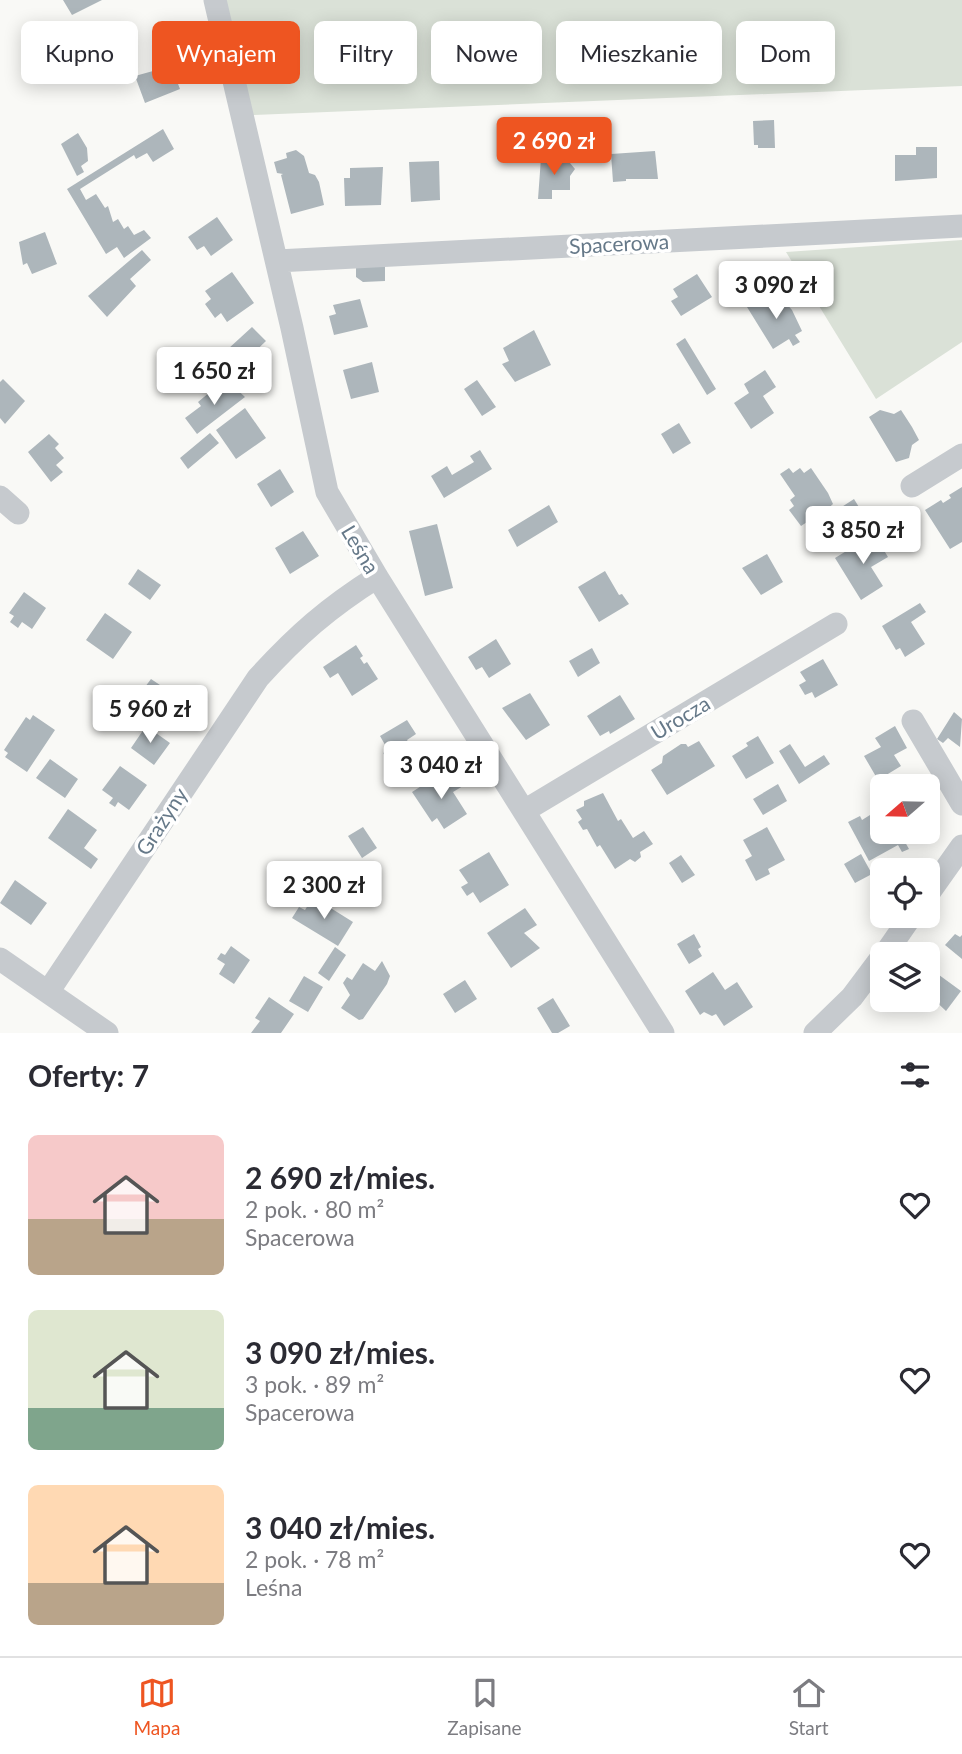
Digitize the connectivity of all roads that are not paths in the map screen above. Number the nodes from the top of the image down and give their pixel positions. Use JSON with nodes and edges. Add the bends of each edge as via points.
{"nodes":[{"id":1,"x":215,"y":0,"type":"edge"},
{"id":2,"x":962,"y":226,"type":"edge"},
{"id":3,"x":277,"y":261,"type":"junction"},
{"id":4,"x":962,"y":455,"type":"edge"},
{"id":5,"x":912,"y":486,"type":"dead end"},
{"id":6,"x":0,"y":497,"type":"edge"},
{"id":7,"x":18,"y":513,"type":"dead end"},
{"id":8,"x":377,"y":577,"type":"junction"},
{"id":9,"x":836,"y":624,"type":"dead end"},
{"id":10,"x":912,"y":721,"type":"dead end"},
{"id":11,"x":962,"y":804,"type":"edge"},
{"id":12,"x":524,"y":811,"type":"junction"},
{"id":13,"x":962,"y":846,"type":"edge"},
{"id":14,"x":940,"y":877,"type":"edge"},
{"id":15,"x":0,"y":959,"type":"edge"},
{"id":16,"x":870,"y":974,"type":"edge"},
{"id":17,"x":48,"y":992,"type":"junction"},
{"id":18,"x":107,"y":1033,"type":"edge"},
{"id":19,"x":663,"y":1033,"type":"edge"},
{"id":20,"x":815,"y":1033,"type":"edge"}],
"edges":[{"from":1,"to":3,"type":"street","name":"Leśna"},
{"from":2,"to":3,"type":"street","name":"Spacerowa"},
{"from":3,"to":8,"type":"street","name":"Leśna","via":[[325,485]]},
{"from":4,"to":5,"type":"street"},
{"from":6,"to":7,"type":"street"},
{"from":8,"to":12,"type":"street","name":"Leśna"},
{"from":8,"to":17,"type":"street","name":"Grażyny","via":[[300,632],[258,678]]},
{"from":9,"to":12,"type":"street","name":"Urocza"},
{"from":10,"to":11,"type":"street"},
{"from":12,"to":19,"type":"street","name":"Leśna"},
{"from":13,"to":14,"type":"street"},
{"from":15,"to":17,"type":"street"},
{"from":16,"to":20,"type":"street"},
{"from":17,"to":18,"type":"street"}]}
